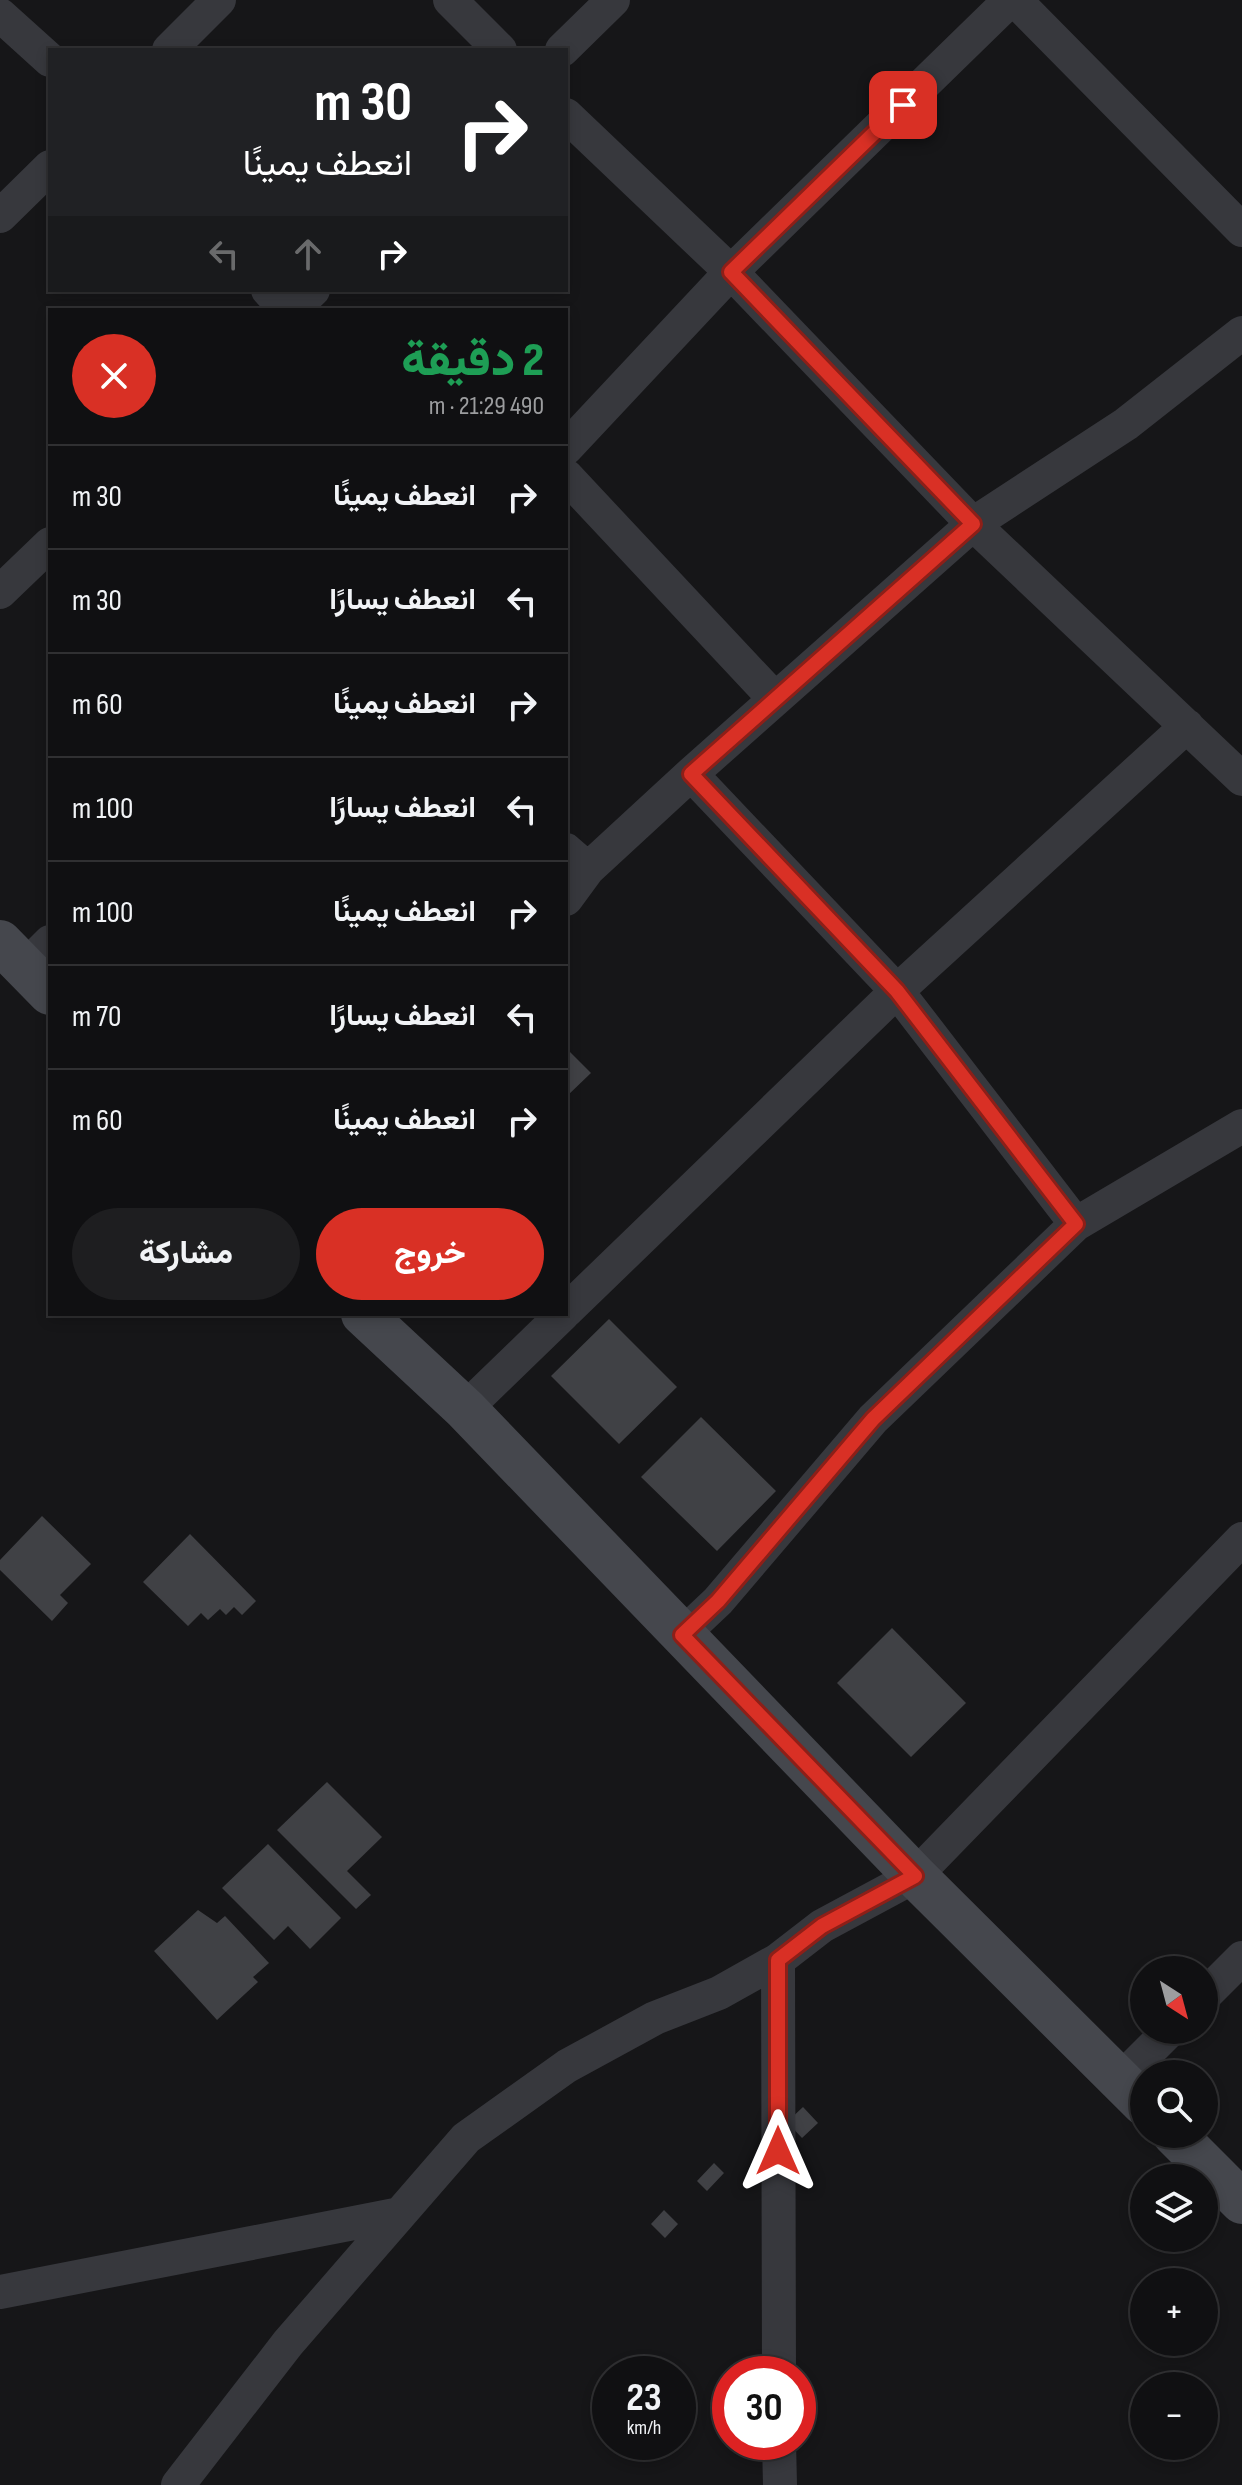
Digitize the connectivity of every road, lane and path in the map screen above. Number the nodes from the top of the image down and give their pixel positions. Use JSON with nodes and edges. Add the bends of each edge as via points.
{"nodes":[{"id":1,"x":219,"y":0,"type":"edge"},
{"id":2,"x":450,"y":0,"type":"edge"},
{"id":3,"x":613,"y":0,"type":"edge"},
{"id":4,"x":1013,"y":0,"type":"edge"},
{"id":5,"x":0,"y":15,"type":"edge"},
{"id":6,"x":171,"y":48,"type":"edge"},
{"id":7,"x":498,"y":48,"type":"edge"},
{"id":8,"x":564,"y":48,"type":"edge"},
{"id":9,"x":48,"y":58,"type":"edge"},
{"id":10,"x":568,"y":117,"type":"edge"},
{"id":11,"x":48,"y":169,"type":"edge"},
{"id":12,"x":0,"y":216,"type":"edge"},
{"id":13,"x":1242,"y":230,"type":"edge"},
{"id":14,"x":731,"y":272,"type":"junction"},
{"id":15,"x":270,"y":292,"type":"edge"},
{"id":16,"x":311,"y":292,"type":"edge"},
{"id":17,"x":284,"y":308,"type":"edge"},
{"id":18,"x":294,"y":308,"type":"edge"},
{"id":19,"x":1242,"y":333,"type":"edge"},
{"id":20,"x":568,"y":446,"type":"edge"},
{"id":21,"x":568,"y":478,"type":"edge"},
{"id":22,"x":973,"y":524,"type":"junction"},
{"id":23,"x":48,"y":546,"type":"edge"},
{"id":24,"x":0,"y":592,"type":"edge"},
{"id":25,"x":775,"y":699,"type":"junction"},
{"id":26,"x":1187,"y":726,"type":"junction"},
{"id":27,"x":691,"y":774,"type":"junction"},
{"id":28,"x":1242,"y":779,"type":"edge"},
{"id":29,"x":577,"y":860,"type":"edge"},
{"id":30,"x":568,"y":892,"type":"edge"},
{"id":31,"x":897,"y":991,"type":"junction"},
{"id":32,"x":1242,"y":1126,"type":"edge"},
{"id":33,"x":1076,"y":1224,"type":"junction"},
{"id":34,"x":568,"y":1308,"type":"edge"},
{"id":35,"x":365,"y":1316,"type":"edge"},
{"id":36,"x":560,"y":1316,"type":"edge"},
{"id":37,"x":465,"y":1409,"type":"junction"},
{"id":38,"x":1242,"y":1539,"type":"edge"},
{"id":39,"x":682,"y":1635,"type":"junction"},
{"id":40,"x":915,"y":1876,"type":"junction"},
{"id":41,"x":1242,"y":1958,"type":"edge"},
{"id":42,"x":778,"y":1960,"type":"junction"},
{"id":43,"x":1218,"y":1982,"type":"edge"},
{"id":44,"x":1130,"y":2090,"type":"edge"},
{"id":45,"x":1188,"y":2148,"type":"edge"},
{"id":46,"x":1242,"y":2202,"type":"edge"},
{"id":47,"x":395,"y":2215,"type":"junction"},
{"id":48,"x":0,"y":2292,"type":"edge"},
{"id":49,"x":779,"y":2356,"type":"edge"},
{"id":50,"x":779,"y":2460,"type":"edge"},
{"id":51,"x":180,"y":2485,"type":"edge"},
{"id":52,"x":780,"y":2485,"type":"edge"}],
"edges":[{"from":1,"to":6,"type":"street"},
{"from":2,"to":7,"type":"street"},
{"from":3,"to":8,"type":"street"},
{"from":4,"to":13,"type":"street"},
{"from":4,"to":14,"type":"street"},
{"from":5,"to":9,"type":"street"},
{"from":10,"to":14,"type":"street"},
{"from":11,"to":12,"type":"street"},
{"from":14,"to":20,"type":"street"},
{"from":14,"to":22,"type":"street"},
{"from":15,"to":17,"type":"street"},
{"from":16,"to":18,"type":"street"},
{"from":19,"to":22,"type":"street","via":[[1126,424]]},
{"from":21,"to":25,"type":"street"},
{"from":22,"to":25,"type":"street"},
{"from":22,"to":26,"type":"street"},
{"from":23,"to":24,"type":"street"},
{"from":25,"to":27,"type":"street"},
{"from":26,"to":28,"type":"street"},
{"from":26,"to":31,"type":"street"},
{"from":27,"to":29,"type":"street"},
{"from":27,"to":31,"type":"street"},
{"from":29,"to":30,"type":"street"},
{"from":31,"to":33,"type":"street"},
{"from":31,"to":34,"type":"street"},
{"from":32,"to":33,"type":"street"},
{"from":33,"to":39,"type":"street","via":[[873,1419],[718,1601]]},
{"from":35,"to":37,"type":"street"},
{"from":36,"to":37,"type":"street"},
{"from":37,"to":39,"type":"street"},
{"from":38,"to":40,"type":"street"},
{"from":39,"to":40,"type":"street"},
{"from":40,"to":42,"type":"street","via":[[822,1926]]},
{"from":40,"to":44,"type":"street"},
{"from":41,"to":43,"type":"street"},
{"from":42,"to":47,"type":"street","via":[[567,2066],[466,2138]]},
{"from":42,"to":49,"type":"street"},
{"from":45,"to":46,"type":"street"},
{"from":47,"to":48,"type":"street"},
{"from":47,"to":51,"type":"street"},
{"from":50,"to":52,"type":"street"}]}
